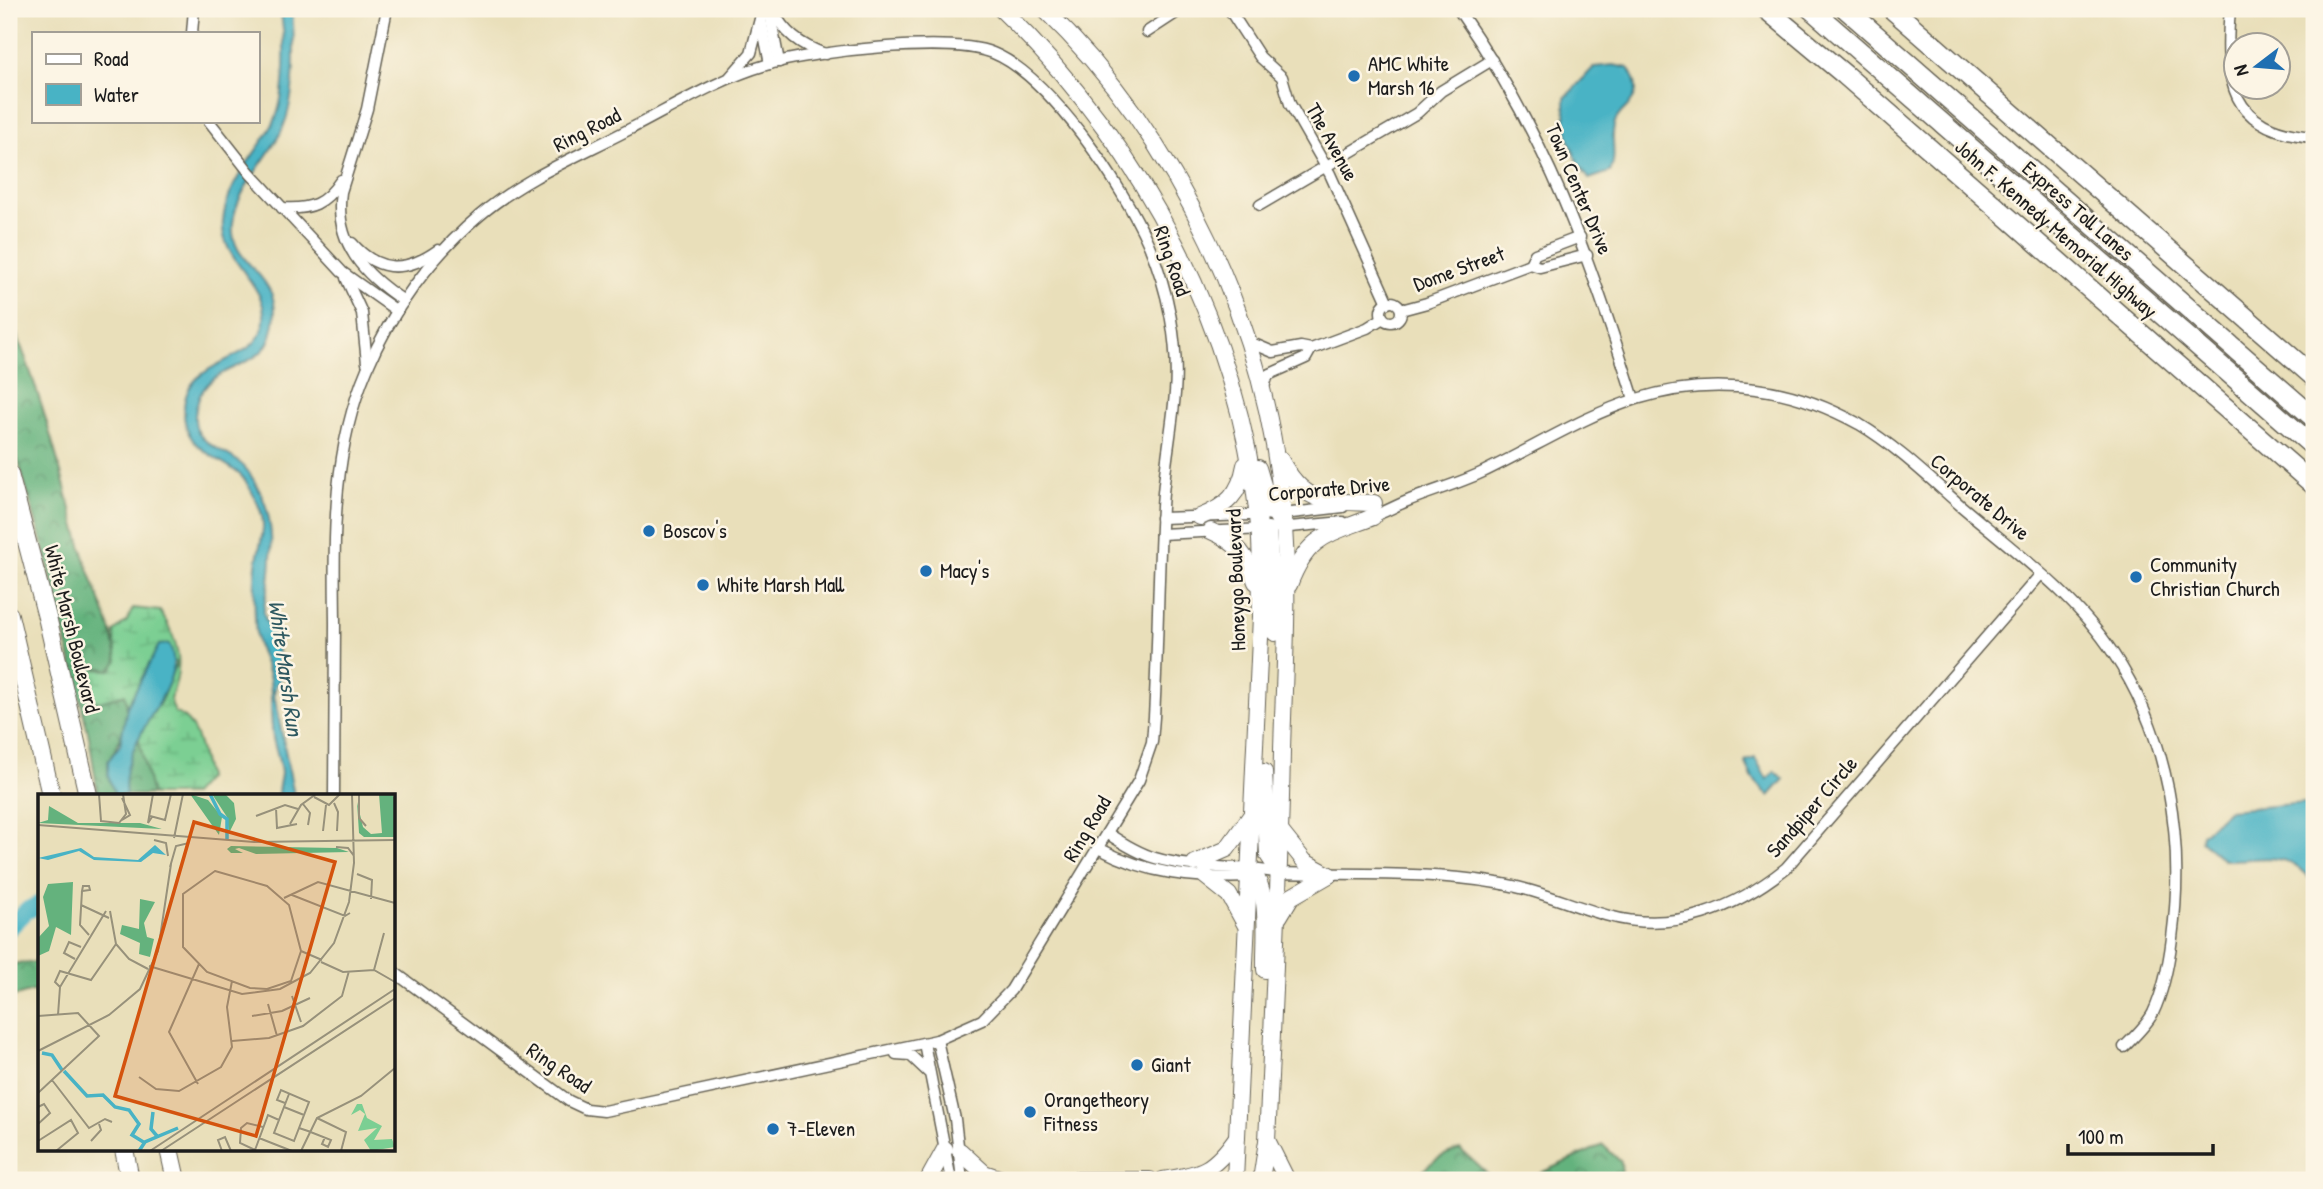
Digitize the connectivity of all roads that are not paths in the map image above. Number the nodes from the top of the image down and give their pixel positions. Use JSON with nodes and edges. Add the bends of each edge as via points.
{"nodes":[{"id":1,"x":194,"y":9,"type":"edge"},
{"id":2,"x":387,"y":9,"type":"edge"},
{"id":3,"x":770,"y":9,"type":"edge"},
{"id":4,"x":1001,"y":9,"type":"edge"},
{"id":5,"x":1044,"y":9,"type":"edge"},
{"id":6,"x":1182,"y":9,"type":"edge"},
{"id":7,"x":1229,"y":9,"type":"edge"},
{"id":8,"x":1458,"y":9,"type":"edge"},
{"id":9,"x":1766,"y":9,"type":"edge"},
{"id":10,"x":1811,"y":9,"type":"edge"},
{"id":11,"x":1846,"y":9,"type":"edge"},
{"id":12,"x":1892,"y":9,"type":"edge"},
{"id":13,"x":2230,"y":9,"type":"edge"},
{"id":14,"x":759,"y":14,"type":"edge"},
{"id":15,"x":192,"y":32,"type":"edge"},
{"id":16,"x":1147,"y":32,"type":"dead end"},
{"id":17,"x":828,"y":55,"type":"junction"},
{"id":18,"x":1492,"y":60,"type":"junction"},
{"id":19,"x":774,"y":63,"type":"junction"},
{"id":20,"x":727,"y":80,"type":"junction"},
{"id":21,"x":210,"y":122,"type":"edge"},
{"id":22,"x":2314,"y":137,"type":"edge"},
{"id":23,"x":1325,"y":165,"type":"junction"},
{"id":24,"x":346,"y":170,"type":"junction"},
{"id":25,"x":1141,"y":181,"type":"junction"},
{"id":26,"x":1176,"y":181,"type":"junction"},
{"id":27,"x":1260,"y":205,"type":"dead end"},
{"id":28,"x":282,"y":208,"type":"junction"},
{"id":29,"x":343,"y":233,"type":"junction"},
{"id":30,"x":1580,"y":237,"type":"junction"},
{"id":31,"x":452,"y":241,"type":"junction"},
{"id":32,"x":1587,"y":255,"type":"junction"},
{"id":33,"x":1530,"y":264,"type":"junction"},
{"id":34,"x":342,"y":272,"type":"junction"},
{"id":35,"x":1388,"y":303,"type":"junction"},
{"id":36,"x":400,"y":306,"type":"junction"},
{"id":37,"x":1401,"y":310,"type":"junction"},
{"id":38,"x":1383,"y":318,"type":"junction"},
{"id":39,"x":1247,"y":341,"type":"junction"},
{"id":40,"x":1311,"y":349,"type":"junction"},
{"id":41,"x":367,"y":367,"type":"junction"},
{"id":42,"x":2314,"y":377,"type":"edge"},
{"id":43,"x":1230,"y":383,"type":"junction"},
{"id":44,"x":1262,"y":392,"type":"junction"},
{"id":45,"x":1634,"y":399,"type":"junction"},
{"id":46,"x":2314,"y":418,"type":"edge"},
{"id":47,"x":1272,"y":443,"type":"junction"},
{"id":48,"x":2314,"y":447,"type":"edge"},
{"id":49,"x":1247,"y":455,"type":"junction"},
{"id":50,"x":9,"y":474,"type":"edge"},
{"id":51,"x":2314,"y":485,"type":"edge"},
{"id":52,"x":1373,"y":510,"type":"junction"},
{"id":53,"x":1200,"y":517,"type":"junction"},
{"id":54,"x":1161,"y":518,"type":"junction"},
{"id":55,"x":1271,"y":522,"type":"junction"},
{"id":56,"x":1211,"y":531,"type":"junction"},
{"id":57,"x":1161,"y":534,"type":"junction"},
{"id":58,"x":2041,"y":574,"type":"junction"},
{"id":59,"x":1286,"y":593,"type":"junction"},
{"id":60,"x":1261,"y":596,"type":"junction"},
{"id":61,"x":9,"y":615,"type":"edge"},
{"id":62,"x":1259,"y":668,"type":"junction"},
{"id":63,"x":1284,"y":670,"type":"junction"},
{"id":64,"x":51,"y":794,"type":"edge"},
{"id":65,"x":88,"y":794,"type":"edge"},
{"id":66,"x":334,"y":794,"type":"edge"},
{"id":67,"x":1253,"y":812,"type":"junction"},
{"id":68,"x":1281,"y":832,"type":"junction"},
{"id":69,"x":1107,"y":834,"type":"junction"},
{"id":70,"x":1098,"y":848,"type":"junction"},
{"id":71,"x":1200,"y":870,"type":"junction"},
{"id":72,"x":1280,"y":873,"type":"junction"},
{"id":73,"x":1252,"y":874,"type":"junction"},
{"id":74,"x":1329,"y":875,"type":"junction"},
{"id":75,"x":1276,"y":922,"type":"junction"},
{"id":76,"x":1246,"y":928,"type":"junction"},
{"id":77,"x":396,"y":973,"type":"edge"},
{"id":78,"x":1272,"y":1024,"type":"junction"},
{"id":79,"x":937,"y":1040,"type":"junction"},
{"id":80,"x":924,"y":1043,"type":"junction"},
{"id":81,"x":2124,"y":1047,"type":"dead end"},
{"id":82,"x":879,"y":1054,"type":"junction"},
{"id":83,"x":932,"y":1079,"type":"junction"},
{"id":84,"x":1237,"y":1137,"type":"junction"},
{"id":85,"x":1267,"y":1141,"type":"junction"},
{"id":86,"x":162,"y":1150,"type":"edge"},
{"id":87,"x":169,"y":1150,"type":"edge"},
{"id":88,"x":952,"y":1150,"type":"junction"},
{"id":89,"x":168,"y":1180,"type":"edge"},
{"id":90,"x":176,"y":1180,"type":"edge"},
{"id":91,"x":928,"y":1180,"type":"edge"},
{"id":92,"x":951,"y":1180,"type":"edge"},
{"id":93,"x":962,"y":1180,"type":"edge"},
{"id":94,"x":1005,"y":1180,"type":"edge"},
{"id":95,"x":1074,"y":1180,"type":"edge"},
{"id":96,"x":1150,"y":1180,"type":"edge"},
{"id":97,"x":1163,"y":1180,"type":"edge"},
{"id":98,"x":1236,"y":1180,"type":"edge"},
{"id":99,"x":1261,"y":1180,"type":"edge"},
{"id":100,"x":1287,"y":1180,"type":"edge"}],
"edges":[{"from":1,"to":15,"type":"street"},
{"from":2,"to":24,"type":"street","via":[[370,98]]},
{"from":3,"to":17,"type":"street","via":[[796,40]]},
{"from":3,"to":19,"type":"street"},
{"from":4,"to":25,"type":"main road","name":"Honeygo Boulevard","via":[[1085,98]]},
{"from":5,"to":26,"type":"main road","name":"Honeygo Boulevard","via":[[1129,107]]},
{"from":6,"to":16,"type":"street"},
{"from":7,"to":23,"type":"street","name":"The Avenue","via":[[1260,57],[1282,77],[1293,111]]},
{"from":8,"to":18,"type":"street","name":"Town Center Drive"},
{"from":9,"to":51,"type":"highway","name":"John F. Kennedy Memorial Highway"},
{"from":10,"to":48,"type":"highway","name":"Express Toll Lanes"},
{"from":11,"to":46,"type":"highway","name":"Express Toll Lanes"},
{"from":12,"to":42,"type":"highway"},
{"from":13,"to":22,"type":"street","via":[[2226,52],[2236,98],[2249,116],[2264,126]]},
{"from":14,"to":19,"type":"street"},
{"from":14,"to":20,"type":"street","via":[[751,53]]},
{"from":17,"to":19,"type":"street","name":"Ring Road"},
{"from":17,"to":54,"type":"street","name":"Ring Road","via":[[944,44],[988,51],[1036,82],[1085,141],[1139,225],[1165,295],[1173,332],[1176,380]]},
{"from":18,"to":23,"type":"street","via":[[1441,91],[1417,113]]},
{"from":18,"to":30,"type":"street","name":"Town Center Drive","via":[[1525,114]]},
{"from":19,"to":20,"type":"street","name":"Ring Road"},
{"from":20,"to":31,"type":"street","name":"Ring Road","via":[[533,180],[499,200]]},
{"from":21,"to":28,"type":"street"},
{"from":23,"to":27,"type":"street"},
{"from":23,"to":35,"type":"street","name":"The Avenue"},
{"from":24,"to":28,"type":"street","via":[[332,192],[315,206]]},
{"from":24,"to":29,"type":"street","via":[[340,200]]},
{"from":25,"to":26,"type":"main road"},
{"from":25,"to":43,"type":"main road","name":"Honeygo Boulevard","via":[[1194,282]]},
{"from":26,"to":39,"type":"main road","name":"Honeygo Boulevard","via":[[1209,242]]},
{"from":28,"to":34,"type":"street"},
{"from":29,"to":31,"type":"street","via":[[361,253],[387,267],[416,264]]},
{"from":29,"to":36,"type":"street","via":[[355,258]]},
{"from":30,"to":32,"type":"street","name":"Town Center Drive"},
{"from":30,"to":33,"type":"street","name":"Dome Street","via":[[1535,254]]},
{"from":31,"to":36,"type":"street","name":"Ring Road"},
{"from":32,"to":33,"type":"street","name":"Dome Street","via":[[1540,267]]},
{"from":32,"to":45,"type":"street","name":"Town Center Drive"},
{"from":33,"to":37,"type":"street","name":"Dome Street"},
{"from":34,"to":36,"type":"street"},
{"from":34,"to":41,"type":"street","via":[[362,313]]},
{"from":35,"to":37,"type":"street"},
{"from":35,"to":38,"type":"street","via":[[1382,309]]},
{"from":36,"to":41,"type":"street","name":"Ring Road"},
{"from":37,"to":38,"type":"street","via":[[1397,320]]},
{"from":38,"to":40,"type":"street"},
{"from":39,"to":40,"type":"street","via":[[1273,352]]},
{"from":39,"to":44,"type":"main road","name":"Honeygo Boulevard"},
{"from":40,"to":44,"type":"street","via":[[1306,358],[1268,375]]},
{"from":41,"to":66,"type":"street","name":"Ring Road","via":[[346,431],[335,500]]},
{"from":43,"to":49,"type":"main road","name":"Honeygo Boulevard"},
{"from":43,"to":55,"type":"main road","via":[[1251,440]]},
{"from":44,"to":47,"type":"main road","name":"Honeygo Boulevard"},
{"from":45,"to":52,"type":"street","name":"Corporate Drive","via":[[1593,414],[1482,473]]},
{"from":45,"to":58,"type":"street","name":"Corporate Drive","via":[[1680,388],[1733,387],[1775,392],[1839,414],[1887,444]]},
{"from":47,"to":52,"type":"main road","via":[[1290,477],[1304,492]]},
{"from":47,"to":55,"type":"main road","name":"Honeygo Boulevard"},
{"from":49,"to":53,"type":"main road","via":[[1243,479],[1233,498]]},
{"from":49,"to":55,"type":"main road","name":"Honeygo Boulevard"},
{"from":50,"to":65,"type":"highway","name":"White Marsh Boulevard"},
{"from":52,"to":55,"type":"street","name":"Corporate Drive"},
{"from":52,"to":55,"type":"street","name":"Corporate Drive","via":[[1330,525]]},
{"from":52,"to":59,"type":"main road","via":[[1311,544]]},
{"from":53,"to":54,"type":"street"},
{"from":53,"to":55,"type":"street"},
{"from":54,"to":57,"type":"street","name":"Ring Road"},
{"from":55,"to":56,"type":"street"},
{"from":55,"to":59,"type":"main road","name":"Honeygo Boulevard"},
{"from":55,"to":60,"type":"main road","name":"Honeygo Boulevard"},
{"from":55,"to":63,"type":"main road","via":[[1276,645]]},
{"from":56,"to":57,"type":"street"},
{"from":56,"to":60,"type":"main road","via":[[1234,542],[1246,557]]},
{"from":57,"to":69,"type":"street","name":"Ring Road","via":[[1152,742],[1139,780]]},
{"from":58,"to":74,"type":"street","name":"Sandpiper Circle","via":[[1786,868],[1723,909],[1644,922],[1610,917],[1497,883]]},
{"from":58,"to":81,"type":"street","name":"Corporate Drive","via":[[2112,652],[2139,701],[2168,779],[2177,890],[2171,950],[2152,1014]]},
{"from":59,"to":63,"type":"main road","name":"Honeygo Boulevard"},
{"from":60,"to":62,"type":"main road","name":"Honeygo Boulevard"},
{"from":61,"to":64,"type":"highway"},
{"from":62,"to":67,"type":"main road","name":"Honeygo Boulevard"},
{"from":62,"to":72,"type":"main road","via":[[1268,855]]},
{"from":63,"to":68,"type":"main road","name":"Honeygo Boulevard"},
{"from":67,"to":71,"type":"main road","via":[[1227,849]]},
{"from":67,"to":73,"type":"main road","name":"Honeygo Boulevard"},
{"from":68,"to":72,"type":"main road","name":"Honeygo Boulevard"},
{"from":68,"to":74,"type":"main road","via":[[1305,862]]},
{"from":69,"to":70,"type":"street","name":"Ring Road"},
{"from":69,"to":71,"type":"street","via":[[1154,858]]},
{"from":70,"to":71,"type":"street","via":[[1144,870],[1170,875]]},
{"from":70,"to":79,"type":"street","name":"Ring Road","via":[[1004,999],[972,1026]]},
{"from":71,"to":73,"type":"street"},
{"from":71,"to":76,"type":"main road","via":[[1229,895]]},
{"from":72,"to":73,"type":"street","name":"Sandpiper Circle"},
{"from":72,"to":74,"type":"street","name":"Sandpiper Circle"},
{"from":72,"to":75,"type":"main road","name":"Honeygo Boulevard"},
{"from":73,"to":76,"type":"main road","name":"Honeygo Boulevard"},
{"from":73,"to":78,"type":"main road","via":[[1263,890],[1265,987]]},
{"from":74,"to":75,"type":"main road","via":[[1291,897]]},
{"from":75,"to":78,"type":"main road","name":"Honeygo Boulevard"},
{"from":76,"to":84,"type":"main road","name":"Honeygo Boulevard"},
{"from":77,"to":82,"type":"street","name":"Ring Road","via":[[560,1095],[586,1109],[629,1108]]},
{"from":78,"to":85,"type":"main road","name":"Honeygo Boulevard"},
{"from":79,"to":80,"type":"street","name":"Ring Road"},
{"from":79,"to":88,"type":"street"},
{"from":80,"to":82,"type":"street","name":"Ring Road"},
{"from":80,"to":83,"type":"street"},
{"from":82,"to":83,"type":"street","via":[[910,1055],[925,1066]]},
{"from":83,"to":88,"type":"street"},
{"from":84,"to":97,"type":"main road","via":[[1214,1167]]},
{"from":84,"to":98,"type":"main road","name":"Honeygo Boulevard"},
{"from":85,"to":99,"type":"main road","name":"Honeygo Boulevard"},
{"from":85,"to":100,"type":"main road"},
{"from":86,"to":89,"type":"highway"},
{"from":87,"to":90,"type":"highway"},
{"from":88,"to":91,"type":"main road"},
{"from":88,"to":92,"type":"street"},
{"from":88,"to":93,"type":"street"},
{"from":88,"to":94,"type":"main road","via":[[984,1173]]},
{"from":95,"to":96,"type":"main road"}]}
